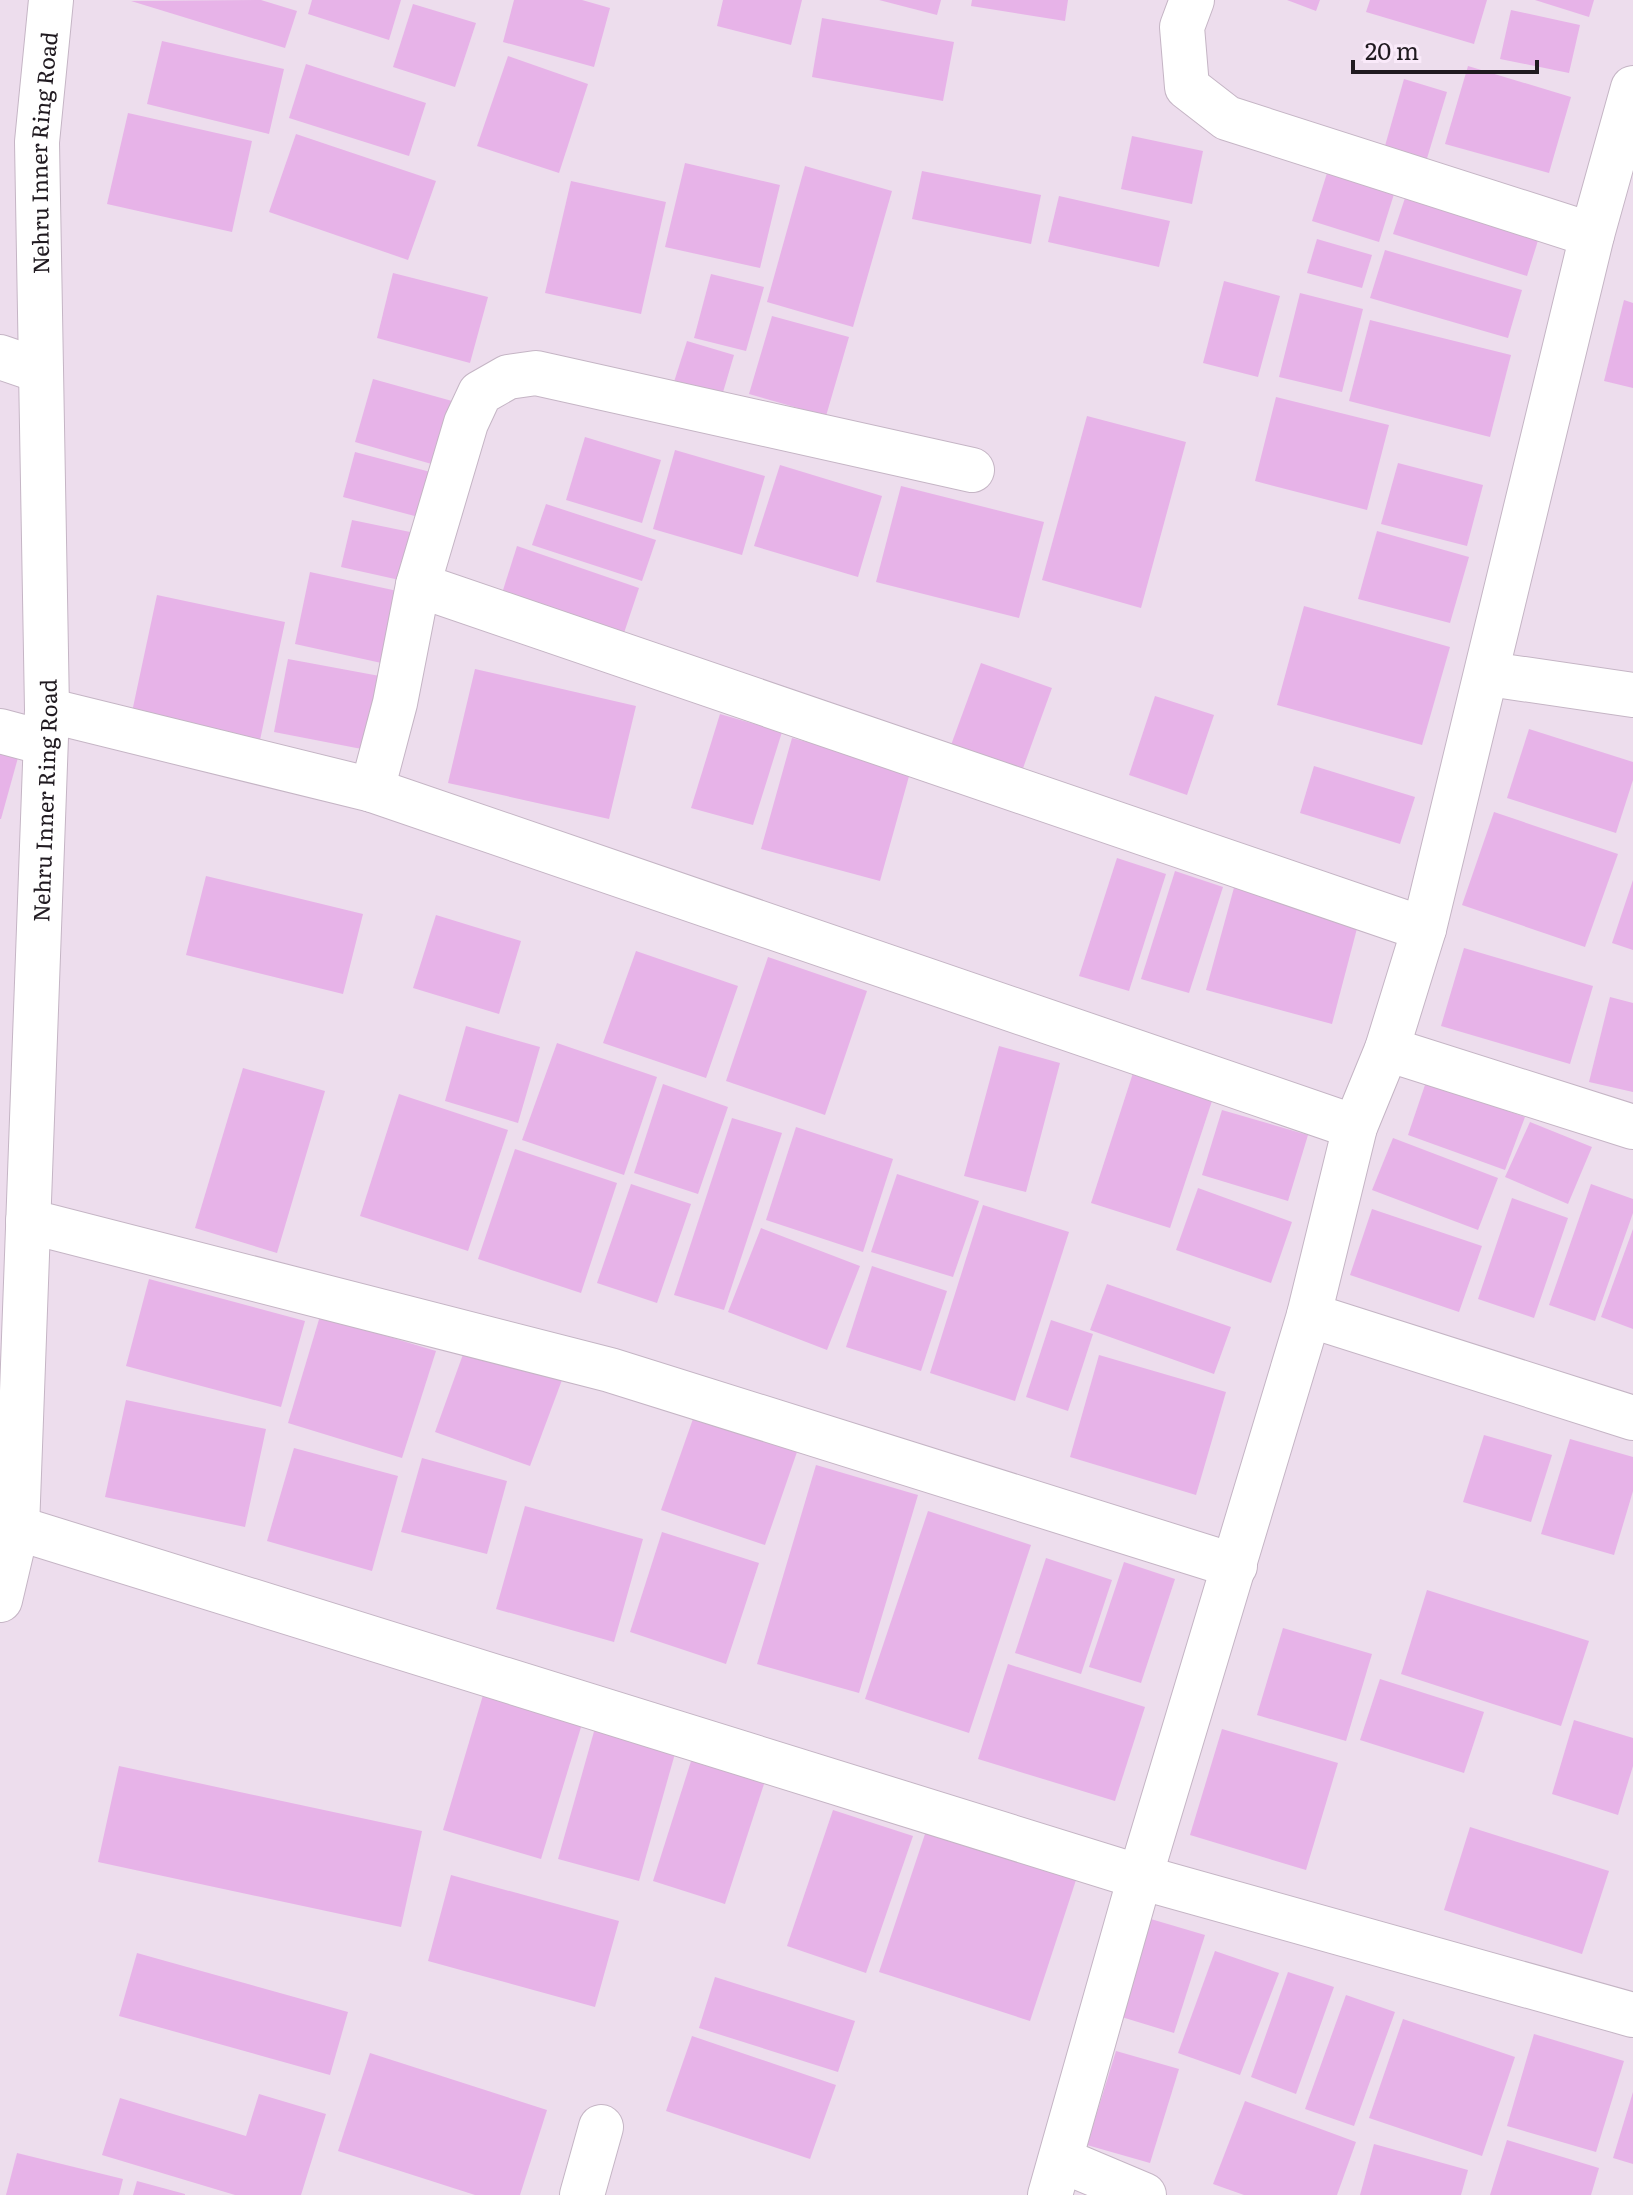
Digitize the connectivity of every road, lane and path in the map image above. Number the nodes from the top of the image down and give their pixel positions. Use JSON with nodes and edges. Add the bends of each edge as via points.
{"nodes":[{"id":1,"x":51,"y":0,"type":"edge"},
{"id":2,"x":1192,"y":0,"type":"edge"},
{"id":3,"x":1633,"y":88,"type":"edge"},
{"id":4,"x":1592,"y":235,"type":"junction"},
{"id":5,"x":0,"y":357,"type":"edge"},
{"id":6,"x":41,"y":371,"type":"junction"},
{"id":7,"x":972,"y":470,"type":"dead end"},
{"id":8,"x":418,"y":585,"type":"junction"},
{"id":9,"x":1489,"y":674,"type":"junction"},
{"id":10,"x":1633,"y":695,"type":"edge"},
{"id":11,"x":46,"y":726,"type":"junction"},
{"id":12,"x":0,"y":731,"type":"edge"},
{"id":13,"x":372,"y":790,"type":"junction"},
{"id":14,"x":1424,"y":929,"type":"junction"},
{"id":15,"x":1387,"y":1049,"type":"junction"},
{"id":16,"x":1355,"y":1127,"type":"junction"},
{"id":17,"x":1633,"y":1127,"type":"edge"},
{"id":18,"x":28,"y":1221,"type":"junction"},
{"id":19,"x":1309,"y":1315,"type":"junction"},
{"id":20,"x":1633,"y":1418,"type":"edge"},
{"id":21,"x":17,"y":1528,"type":"junction"},
{"id":22,"x":1235,"y":1566,"type":"junction"},
{"id":23,"x":0,"y":1600,"type":"edge"},
{"id":24,"x":1140,"y":1877,"type":"junction"},
{"id":25,"x":1633,"y":2015,"type":"edge"},
{"id":26,"x":601,"y":2127,"type":"dead end"},
{"id":27,"x":1055,"y":2178,"type":"edge"},
{"id":28,"x":582,"y":2195,"type":"edge"},
{"id":29,"x":1144,"y":2195,"type":"edge"}],
"edges":[{"from":1,"to":6,"type":"street","name":"Nehru Inner Ring Road","via":[[37,142]]},
{"from":2,"to":4,"type":"street","via":[[1182,27],[1187,87],[1227,118]]},
{"from":3,"to":4,"type":"street"},
{"from":4,"to":9,"type":"street"},
{"from":5,"to":6,"type":"street"},
{"from":6,"to":11,"type":"street","name":"Nehru Inner Ring Road"},
{"from":7,"to":8,"type":"street","via":[[536,373],[508,377],[480,393],[466,423]]},
{"from":8,"to":13,"type":"street"},
{"from":8,"to":14,"type":"street"},
{"from":9,"to":10,"type":"street"},
{"from":9,"to":14,"type":"street"},
{"from":11,"to":12,"type":"street"},
{"from":11,"to":13,"type":"street"},
{"from":11,"to":18,"type":"street","name":"Nehru Inner Ring Road"},
{"from":13,"to":16,"type":"street"},
{"from":14,"to":15,"type":"street"},
{"from":15,"to":16,"type":"street"},
{"from":15,"to":17,"type":"street"},
{"from":16,"to":19,"type":"street"},
{"from":18,"to":21,"type":"street","name":"Nehru Inner Ring Road"},
{"from":18,"to":22,"type":"street","via":[[610,1370]]},
{"from":19,"to":20,"type":"street"},
{"from":19,"to":22,"type":"street"},
{"from":21,"to":23,"type":"street","name":"Nehru Inner Ring Road"},
{"from":21,"to":24,"type":"street"},
{"from":22,"to":24,"type":"street"},
{"from":24,"to":25,"type":"street"},
{"from":24,"to":27,"type":"street"},
{"from":26,"to":28,"type":"street"},
{"from":27,"to":29,"type":"street"}]}
